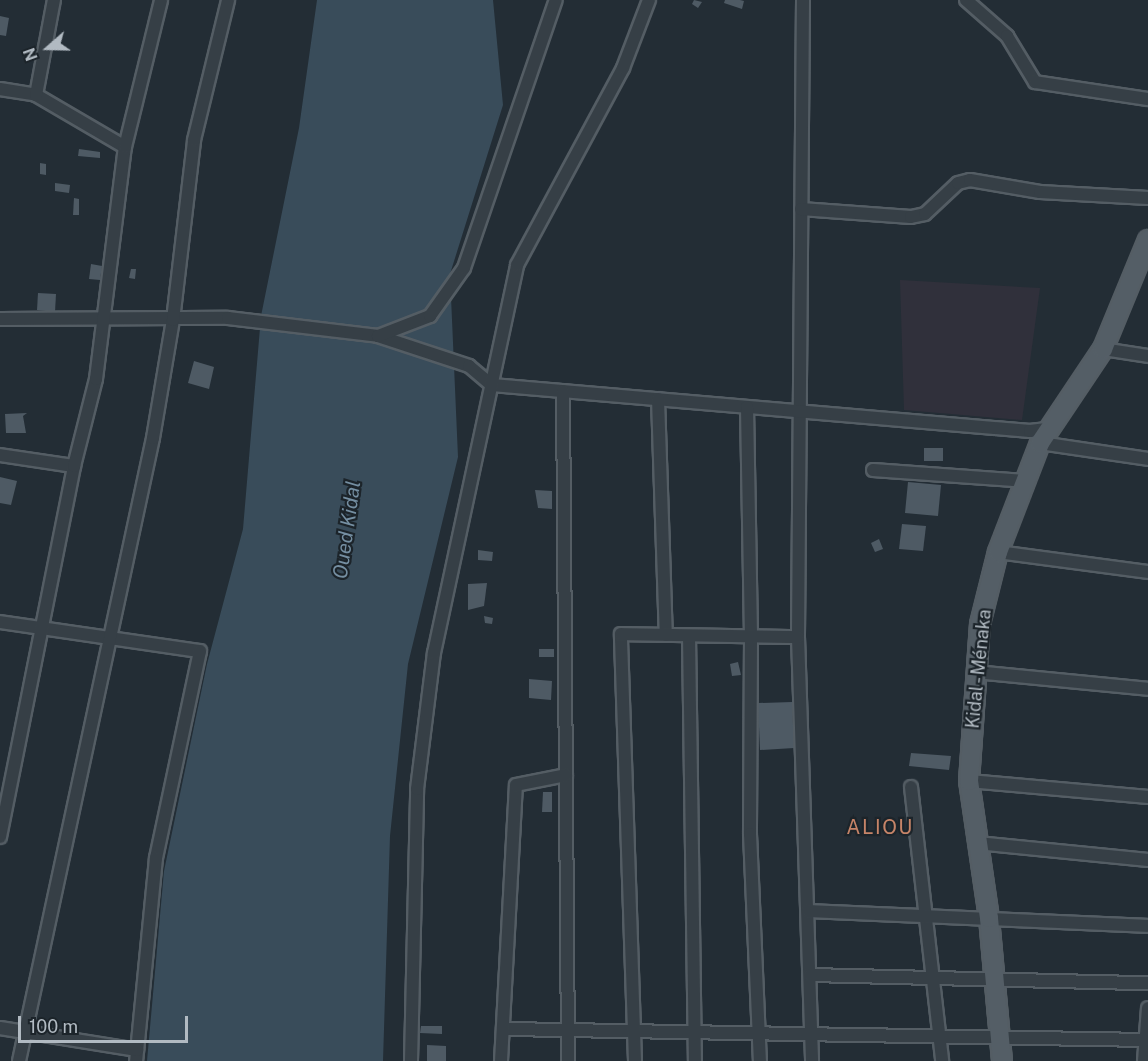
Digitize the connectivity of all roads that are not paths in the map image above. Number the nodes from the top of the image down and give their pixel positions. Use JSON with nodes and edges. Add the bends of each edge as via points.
{"nodes":[{"id":1,"x":54,"y":0,"type":"edge"},
{"id":2,"x":161,"y":0,"type":"edge"},
{"id":3,"x":228,"y":0,"type":"edge"},
{"id":4,"x":556,"y":0,"type":"edge"},
{"id":5,"x":649,"y":0,"type":"edge"},
{"id":6,"x":803,"y":0,"type":"edge"},
{"id":7,"x":966,"y":0,"type":"edge"},
{"id":8,"x":0,"y":89,"type":"edge"},
{"id":9,"x":36,"y":95,"type":"junction"},
{"id":10,"x":1148,"y":99,"type":"edge"},
{"id":11,"x":125,"y":147,"type":"junction"},
{"id":12,"x":1148,"y":198,"type":"edge"},
{"id":13,"x":801,"y":209,"type":"junction"},
{"id":14,"x":1148,"y":240,"type":"edge"},
{"id":15,"x":0,"y":319,"type":"edge"},
{"id":16,"x":173,"y":320,"type":"junction"},
{"id":17,"x":102,"y":321,"type":"junction"},
{"id":18,"x":378,"y":336,"type":"junction"},
{"id":19,"x":1103,"y":349,"type":"junction"},
{"id":20,"x":1148,"y":356,"type":"edge"},
{"id":21,"x":492,"y":385,"type":"junction"},
{"id":22,"x":563,"y":391,"type":"junction"},
{"id":23,"x":658,"y":399,"type":"junction"},
{"id":24,"x":747,"y":407,"type":"junction"},
{"id":25,"x":800,"y":412,"type":"junction"},
{"id":26,"x":1043,"y":436,"type":"junction"},
{"id":27,"x":0,"y":455,"type":"edge"},
{"id":28,"x":1148,"y":459,"type":"edge"},
{"id":29,"x":74,"y":466,"type":"junction"},
{"id":30,"x":873,"y":470,"type":"dead end"},
{"id":31,"x":1025,"y":481,"type":"junction"},
{"id":32,"x":998,"y":552,"type":"junction"},
{"id":33,"x":1148,"y":573,"type":"edge"},
{"id":34,"x":0,"y":622,"type":"edge"},
{"id":35,"x":44,"y":628,"type":"junction"},
{"id":36,"x":666,"y":635,"type":"junction"},
{"id":37,"x":688,"y":636,"type":"junction"},
{"id":38,"x":110,"y":637,"type":"junction"},
{"id":39,"x":752,"y":637,"type":"junction"},
{"id":40,"x":798,"y":637,"type":"junction"},
{"id":41,"x":976,"y":672,"type":"junction"},
{"id":42,"x":1148,"y":689,"type":"edge"},
{"id":43,"x":566,"y":775,"type":"junction"},
{"id":44,"x":969,"y":781,"type":"junction"},
{"id":45,"x":911,"y":788,"type":"dead end"},
{"id":46,"x":1148,"y":798,"type":"edge"},
{"id":47,"x":0,"y":837,"type":"edge"},
{"id":48,"x":977,"y":843,"type":"junction"},
{"id":49,"x":1148,"y":860,"type":"edge"},
{"id":50,"x":808,"y":911,"type":"junction"},
{"id":51,"x":927,"y":915,"type":"junction"},
{"id":52,"x":988,"y":918,"type":"junction"},
{"id":53,"x":1148,"y":926,"type":"edge"},
{"id":54,"x":810,"y":975,"type":"junction"},
{"id":55,"x":934,"y":979,"type":"junction"},
{"id":56,"x":995,"y":980,"type":"junction"},
{"id":57,"x":1148,"y":982,"type":"edge"},
{"id":58,"x":1148,"y":1008,"type":"edge"},
{"id":59,"x":0,"y":1028,"type":"edge"},
{"id":60,"x":505,"y":1029,"type":"junction"},
{"id":61,"x":568,"y":1030,"type":"junction"},
{"id":62,"x":634,"y":1031,"type":"junction"},
{"id":63,"x":26,"y":1032,"type":"junction"},
{"id":64,"x":695,"y":1032,"type":"junction"},
{"id":65,"x":760,"y":1033,"type":"junction"},
{"id":66,"x":811,"y":1033,"type":"junction"},
{"id":67,"x":940,"y":1036,"type":"junction"},
{"id":68,"x":1000,"y":1037,"type":"junction"},
{"id":69,"x":1146,"y":1040,"type":"edge"},
{"id":70,"x":136,"y":1055,"type":"edge"},
{"id":71,"x":19,"y":1061,"type":"edge"},
{"id":72,"x":411,"y":1061,"type":"edge"},
{"id":73,"x":501,"y":1061,"type":"edge"},
{"id":74,"x":568,"y":1061,"type":"edge"},
{"id":75,"x":635,"y":1061,"type":"edge"},
{"id":76,"x":695,"y":1061,"type":"edge"},
{"id":77,"x":760,"y":1061,"type":"edge"},
{"id":78,"x":812,"y":1061,"type":"edge"},
{"id":79,"x":942,"y":1061,"type":"edge"},
{"id":80,"x":1002,"y":1061,"type":"edge"},
{"id":81,"x":1143,"y":1061,"type":"edge"}],
"edges":[{"from":1,"to":9,"type":"street"},
{"from":2,"to":11,"type":"street"},
{"from":3,"to":16,"type":"street","via":[[194,140]]},
{"from":4,"to":18,"type":"street","via":[[464,268],[430,316]]},
{"from":5,"to":21,"type":"street","via":[[623,68],[518,265]]},
{"from":6,"to":13,"type":"street"},
{"from":7,"to":10,"type":"street","via":[[1007,36],[1035,81]]},
{"from":8,"to":9,"type":"street"},
{"from":9,"to":11,"type":"street"},
{"from":11,"to":17,"type":"street"},
{"from":12,"to":13,"type":"street","via":[[1040,192],[970,180],[958,183],[925,214],[911,217]]},
{"from":13,"to":25,"type":"street"},
{"from":14,"to":19,"type":"main road","name":"Kidal - Ménaka"},
{"from":15,"to":17,"type":"street"},
{"from":16,"to":17,"type":"street"},
{"from":16,"to":18,"type":"street","via":[[228,318]]},
{"from":16,"to":38,"type":"street","via":[[153,438]]},
{"from":17,"to":29,"type":"street","via":[[96,379]]},
{"from":18,"to":21,"type":"street","via":[[470,366]]},
{"from":19,"to":20,"type":"street"},
{"from":19,"to":26,"type":"main road","name":"Kidal - Ménaka","via":[[1075,395]]},
{"from":21,"to":22,"type":"street"},
{"from":21,"to":72,"type":"street","via":[[434,653],[417,789]]},
{"from":22,"to":23,"type":"street"},
{"from":22,"to":43,"type":"street"},
{"from":23,"to":24,"type":"street"},
{"from":23,"to":36,"type":"street"},
{"from":24,"to":25,"type":"street"},
{"from":24,"to":39,"type":"street"},
{"from":25,"to":26,"type":"street","via":[[1030,431]]},
{"from":25,"to":40,"type":"street"},
{"from":26,"to":28,"type":"street"},
{"from":26,"to":31,"type":"main road","name":"Kidal - Ménaka"},
{"from":27,"to":29,"type":"street"},
{"from":29,"to":35,"type":"street"},
{"from":30,"to":31,"type":"street"},
{"from":31,"to":32,"type":"main road","name":"Kidal - Ménaka"},
{"from":32,"to":33,"type":"street"},
{"from":32,"to":41,"type":"main road","name":"Kidal - Ménaka","via":[[980,624]]},
{"from":34,"to":35,"type":"street"},
{"from":35,"to":38,"type":"street"},
{"from":35,"to":47,"type":"street"},
{"from":36,"to":37,"type":"street"},
{"from":36,"to":62,"type":"street","via":[[621,633]]},
{"from":37,"to":39,"type":"street"},
{"from":37,"to":64,"type":"street"},
{"from":38,"to":63,"type":"street"},
{"from":38,"to":70,"type":"street","via":[[200,651],[156,858]]},
{"from":39,"to":40,"type":"street"},
{"from":39,"to":65,"type":"street","via":[[750,834]]},
{"from":40,"to":50,"type":"street"},
{"from":41,"to":42,"type":"street"},
{"from":41,"to":44,"type":"main road","name":"Kidal - Ménaka"},
{"from":43,"to":60,"type":"street","via":[[516,784]]},
{"from":43,"to":61,"type":"street"},
{"from":44,"to":46,"type":"street"},
{"from":44,"to":48,"type":"main road","name":"Kidal - Ménaka"},
{"from":45,"to":51,"type":"street"},
{"from":48,"to":49,"type":"street"},
{"from":48,"to":52,"type":"main road","name":"Kidal - Ménaka"},
{"from":50,"to":51,"type":"street"},
{"from":50,"to":54,"type":"street"},
{"from":51,"to":52,"type":"street"},
{"from":51,"to":55,"type":"street"},
{"from":52,"to":53,"type":"street"},
{"from":52,"to":56,"type":"main road","name":"Kidal - Ménaka"},
{"from":54,"to":55,"type":"street"},
{"from":54,"to":66,"type":"street"},
{"from":55,"to":56,"type":"street"},
{"from":55,"to":67,"type":"street"},
{"from":56,"to":57,"type":"street"},
{"from":56,"to":68,"type":"main road","name":"Kidal - Ménaka"},
{"from":58,"to":69,"type":"street"},
{"from":59,"to":63,"type":"street"},
{"from":60,"to":61,"type":"street"},
{"from":60,"to":73,"type":"street"},
{"from":61,"to":62,"type":"street"},
{"from":61,"to":74,"type":"street"},
{"from":62,"to":64,"type":"street"},
{"from":62,"to":75,"type":"street"},
{"from":63,"to":70,"type":"street"},
{"from":63,"to":71,"type":"street"},
{"from":64,"to":65,"type":"street"},
{"from":64,"to":76,"type":"street"},
{"from":65,"to":66,"type":"street"},
{"from":65,"to":77,"type":"street"},
{"from":66,"to":67,"type":"street"},
{"from":66,"to":78,"type":"street"},
{"from":67,"to":68,"type":"street"},
{"from":67,"to":79,"type":"street"},
{"from":68,"to":69,"type":"street"},
{"from":68,"to":80,"type":"main road","name":"Kidal - Ménaka"},
{"from":69,"to":81,"type":"street"}]}
